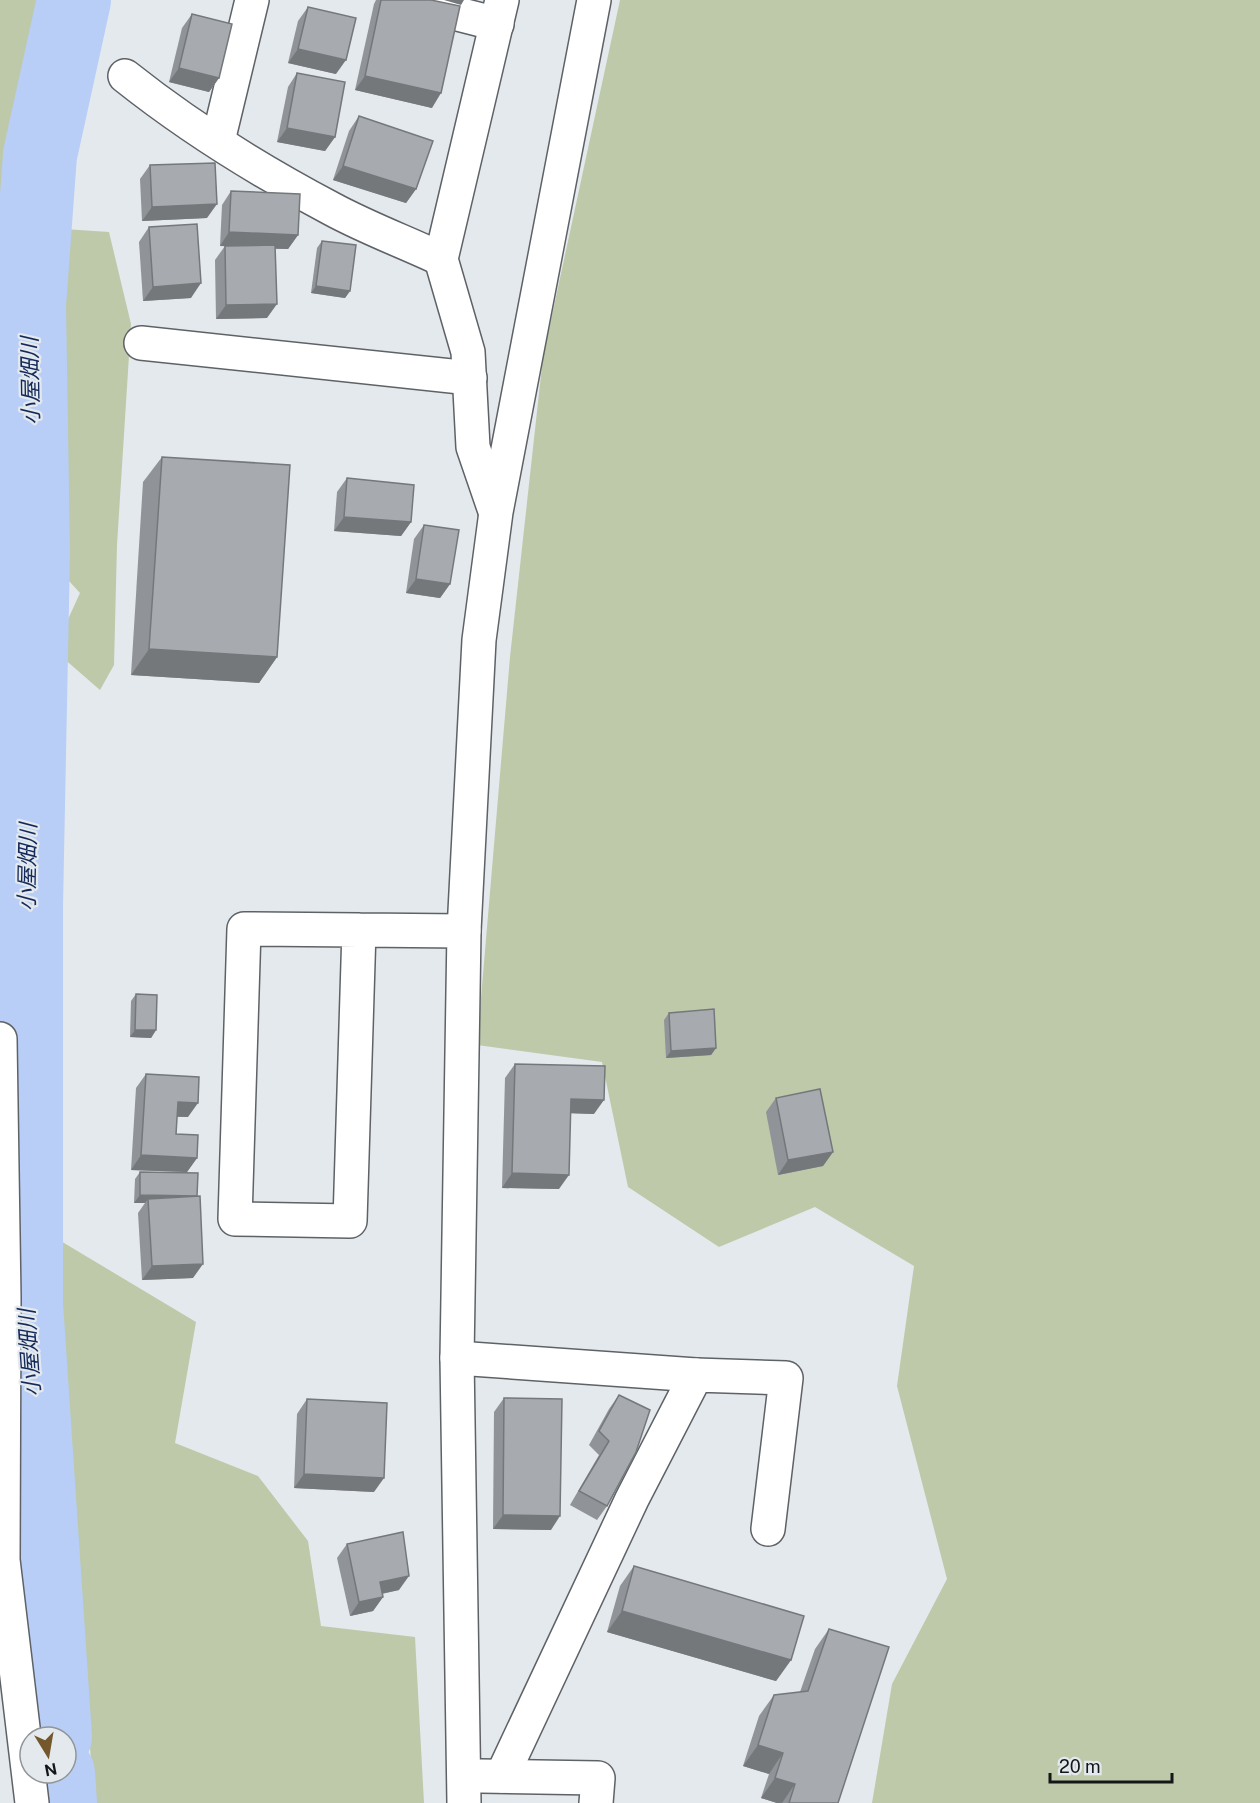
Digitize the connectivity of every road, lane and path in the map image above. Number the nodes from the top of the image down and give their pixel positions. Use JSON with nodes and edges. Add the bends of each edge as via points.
{"nodes":[{"id":1,"x":252,"y":0,"type":"edge"},
{"id":2,"x":403,"y":0,"type":"edge"},
{"id":3,"x":594,"y":0,"type":"edge"},
{"id":4,"x":499,"y":12,"type":"edge"},
{"id":5,"x":125,"y":76,"type":"dead end"},
{"id":6,"x":218,"y":141,"type":"junction"},
{"id":7,"x":441,"y":259,"type":"junction"},
{"id":8,"x":141,"y":343,"type":"dead end"},
{"id":9,"x":470,"y":378,"type":"junction"},
{"id":10,"x":496,"y":512,"type":"junction"},
{"id":11,"x":359,"y":930,"type":"junction"},
{"id":12,"x":464,"y":931,"type":"junction"},
{"id":13,"x":0,"y":1039,"type":"edge"},
{"id":14,"x":2,"y":1298,"type":"edge"},
{"id":15,"x":457,"y":1358,"type":"junction"},
{"id":16,"x":696,"y":1375,"type":"junction"},
{"id":17,"x":768,"y":1529,"type":"dead end"},
{"id":18,"x":2,"y":1560,"type":"edge"},
{"id":19,"x":502,"y":1776,"type":"junction"},
{"id":20,"x":463,"y":1790,"type":"edge"},
{"id":21,"x":32,"y":1803,"type":"edge"},
{"id":22,"x":596,"y":1803,"type":"edge"}],
"edges":[{"from":1,"to":6,"type":"street"},
{"from":2,"to":4,"type":"street"},
{"from":3,"to":10,"type":"street"},
{"from":4,"to":7,"type":"street"},
{"from":5,"to":6,"type":"street"},
{"from":6,"to":7,"type":"street","via":[[334,210]]},
{"from":7,"to":9,"type":"street","via":[[468,352]]},
{"from":8,"to":9,"type":"street"},
{"from":9,"to":10,"type":"street","via":[[473,447]]},
{"from":10,"to":12,"type":"street","via":[[479,640]]},
{"from":11,"to":11,"type":"street","via":[[244,929],[235,1219],[350,1221]]},
{"from":11,"to":12,"type":"street"},
{"from":12,"to":15,"type":"street"},
{"from":13,"to":14,"type":"street"},
{"from":14,"to":18,"type":"street"},
{"from":15,"to":16,"type":"street"},
{"from":15,"to":20,"type":"street"},
{"from":16,"to":17,"type":"street","via":[[786,1378]]},
{"from":16,"to":19,"type":"street","via":[[632,1498]]},
{"from":18,"to":21,"type":"street"},
{"from":19,"to":20,"type":"street"},
{"from":19,"to":22,"type":"street","via":[[598,1778]]}]}
